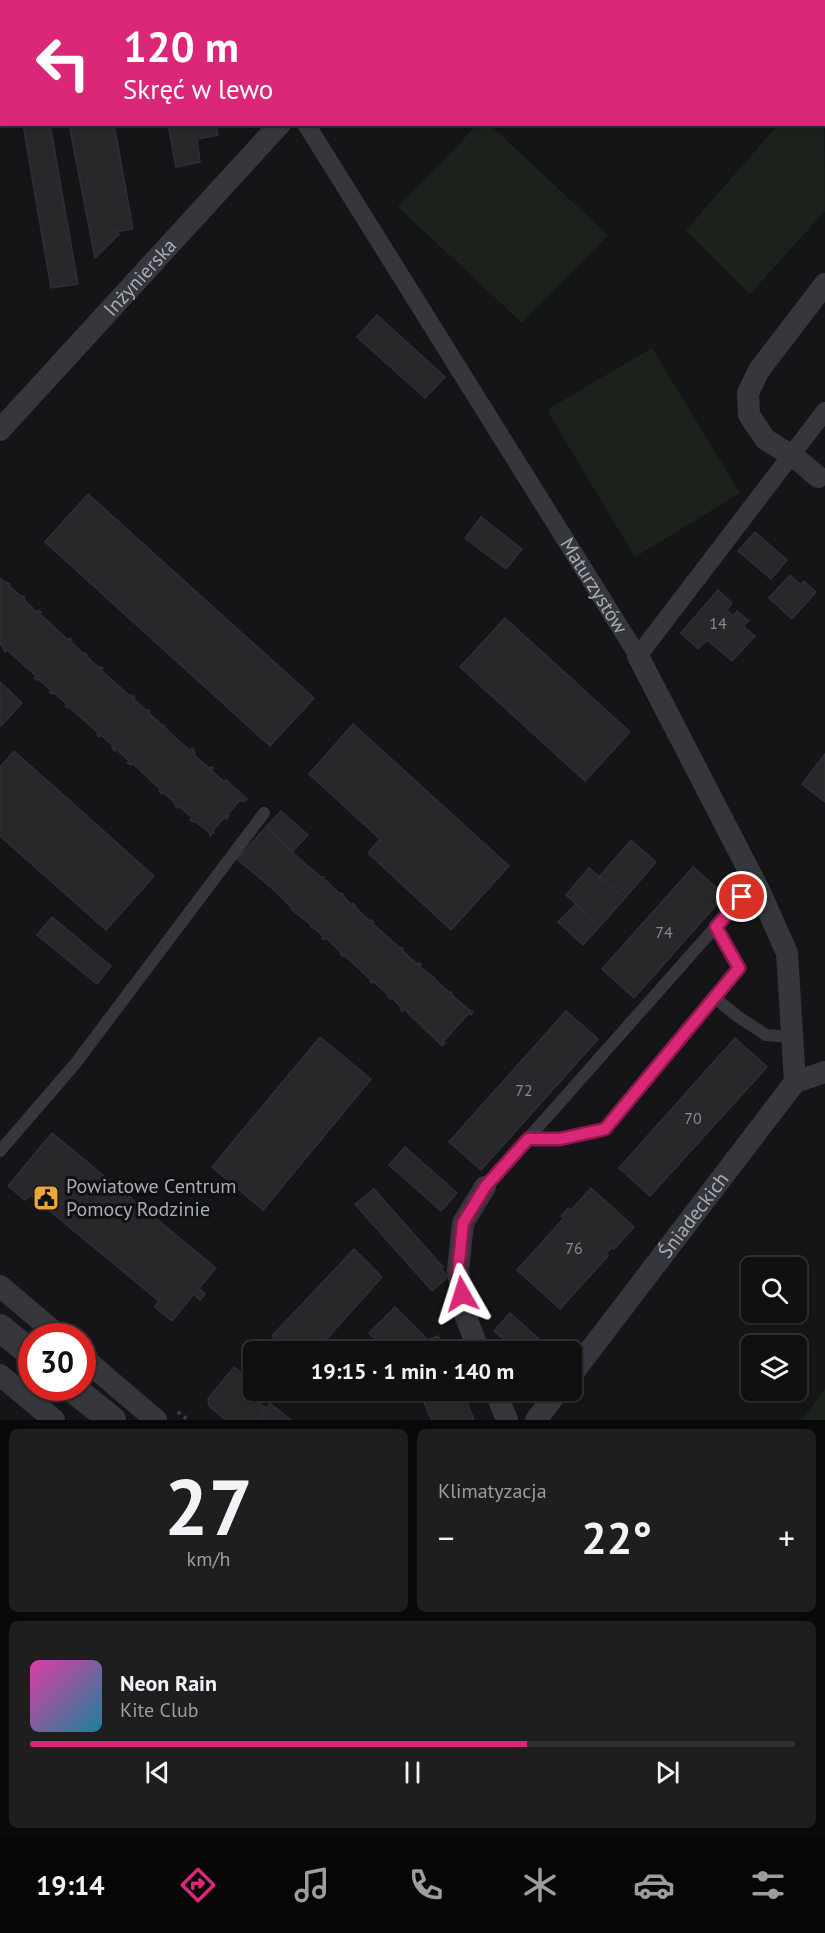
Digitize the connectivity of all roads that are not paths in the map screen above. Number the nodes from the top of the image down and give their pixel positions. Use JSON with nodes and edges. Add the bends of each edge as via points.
{"nodes":[{"id":1,"x":278,"y":126,"type":"edge"},
{"id":2,"x":307,"y":126,"type":"edge"},
{"id":3,"x":825,"y":284,"type":"edge"},
{"id":4,"x":825,"y":411,"type":"edge"},
{"id":5,"x":0,"y":430,"type":"edge"},
{"id":6,"x":791,"y":455,"type":"junction"},
{"id":7,"x":818,"y":477,"type":"dead end"},
{"id":8,"x":638,"y":656,"type":"junction"},
{"id":9,"x":264,"y":813,"type":"dead end"},
{"id":10,"x":742,"y":897,"type":"dead end"},
{"id":11,"x":716,"y":927,"type":"junction"},
{"id":12,"x":714,"y":997,"type":"junction"},
{"id":13,"x":792,"y":1037,"type":"junction"},
{"id":14,"x":825,"y":1072,"type":"edge"},
{"id":15,"x":795,"y":1082,"type":"junction"},
{"id":16,"x":528,"y":1139,"type":"junction"},
{"id":17,"x":0,"y":1151,"type":"edge"},
{"id":18,"x":485,"y":1187,"type":"joint"},
{"id":19,"x":0,"y":1286,"type":"edge"},
{"id":20,"x":44,"y":1323,"type":"edge"},
{"id":21,"x":0,"y":1328,"type":"edge"},
{"id":22,"x":475,"y":1341,"type":"edge"},
{"id":23,"x":18,"y":1343,"type":"edge"},
{"id":24,"x":582,"y":1361,"type":"edge"},
{"id":25,"x":96,"y":1368,"type":"edge"},
{"id":26,"x":0,"y":1375,"type":"edge"},
{"id":27,"x":88,"y":1401,"type":"edge"},
{"id":28,"x":499,"y":1401,"type":"edge"},
{"id":29,"x":551,"y":1401,"type":"edge"},
{"id":30,"x":54,"y":1420,"type":"edge"},
{"id":31,"x":112,"y":1420,"type":"edge"},
{"id":32,"x":156,"y":1420,"type":"edge"},
{"id":33,"x":507,"y":1420,"type":"edge"},
{"id":34,"x":536,"y":1420,"type":"edge"}],
"edges":[{"from":1,"to":5,"type":"street","name":"Inżynierska"},
{"from":2,"to":8,"type":"street","name":"Maturzystów"},
{"from":3,"to":6,"type":"street","via":[[759,370],[748,393],[749,415],[765,439]]},
{"from":4,"to":6,"type":"street"},
{"from":6,"to":7,"type":"street"},
{"from":6,"to":8,"type":"street"},
{"from":8,"to":13,"type":"street","name":"Maturzystów","via":[[759,890],[787,953]]},
{"from":9,"to":17,"type":"lane","via":[[75,1064]]},
{"from":10,"to":11,"type":"lane"},
{"from":11,"to":12,"type":"lane","via":[[739,968]]},
{"from":11,"to":16,"type":"lane"},
{"from":12,"to":13,"type":"lane","via":[[766,1035]]},
{"from":12,"to":16,"type":"lane","via":[[605,1129],[560,1139]]},
{"from":13,"to":15,"type":"street","name":"Maturzystów"},
{"from":14,"to":15,"type":"street"},
{"from":15,"to":24,"type":"street","name":"Śniadeckich"},
{"from":16,"to":18,"type":"lane"},
{"from":18,"to":22,"type":"street","via":[[463,1223],[458,1270],[466,1317]]},
{"from":19,"to":20,"type":"street"},
{"from":21,"to":23,"type":"street"},
{"from":25,"to":32,"type":"street"},
{"from":26,"to":30,"type":"street"},
{"from":27,"to":31,"type":"street"},
{"from":28,"to":33,"type":"street"},
{"from":29,"to":34,"type":"street"}]}
